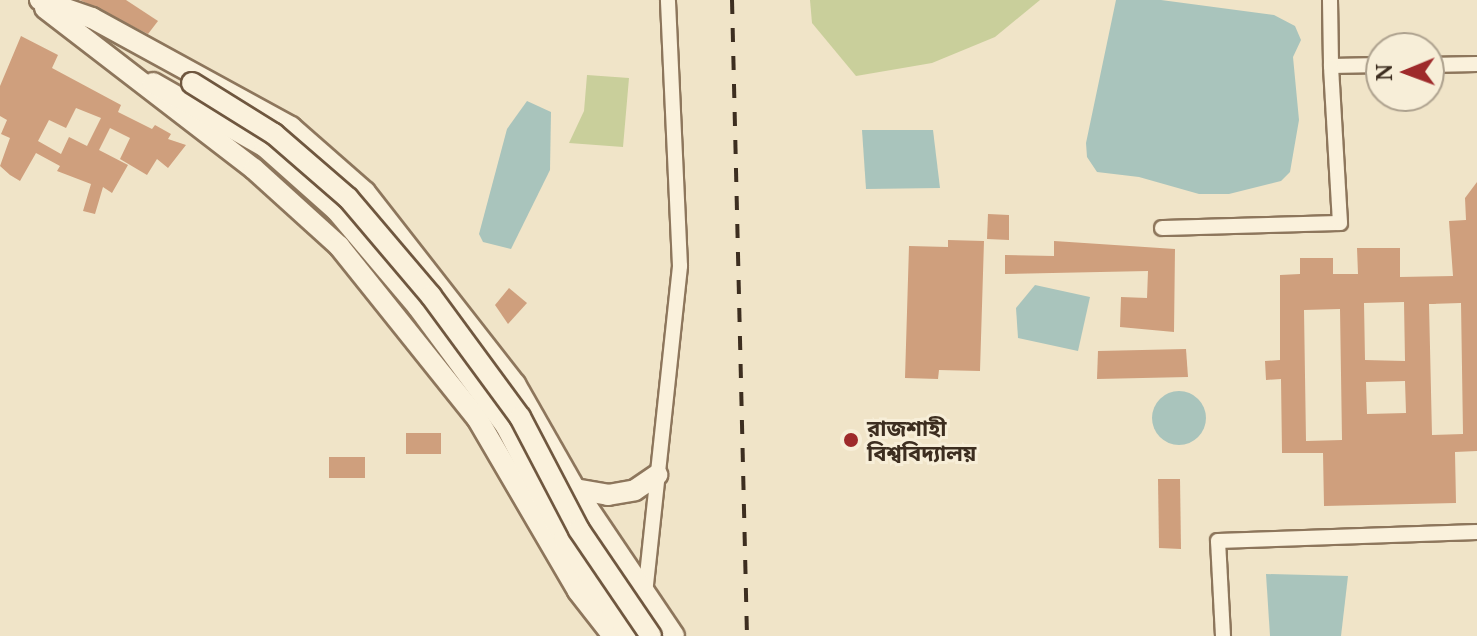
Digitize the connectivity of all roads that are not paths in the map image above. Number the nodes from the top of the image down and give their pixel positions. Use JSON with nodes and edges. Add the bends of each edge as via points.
{"nodes":[{"id":1,"x":37,"y":0,"type":"edge"},
{"id":2,"x":668,"y":0,"type":"edge"},
{"id":3,"x":1330,"y":0,"type":"edge"},
{"id":4,"x":149,"y":51,"type":"junction"},
{"id":5,"x":1477,"y":64,"type":"edge"},
{"id":6,"x":1365,"y":65,"type":"edge"},
{"id":7,"x":1445,"y":65,"type":"edge"},
{"id":8,"x":1331,"y":66,"type":"junction"},
{"id":9,"x":131,"y":73,"type":"junction"},
{"id":10,"x":187,"y":90,"type":"junction"},
{"id":11,"x":1162,"y":228,"type":"dead end"},
{"id":12,"x":657,"y":475,"type":"junction"},
{"id":13,"x":575,"y":489,"type":"junction"},
{"id":14,"x":1477,"y":532,"type":"edge"},
{"id":15,"x":645,"y":595,"type":"junction"},
{"id":16,"x":613,"y":636,"type":"edge"},
{"id":17,"x":631,"y":636,"type":"edge"},
{"id":18,"x":639,"y":636,"type":"edge"},
{"id":19,"x":651,"y":636,"type":"edge"},
{"id":20,"x":674,"y":636,"type":"edge"},
{"id":21,"x":1223,"y":636,"type":"edge"}],
"edges":[{"from":1,"to":4,"type":"main road","via":[[92,18]]},
{"from":1,"to":9,"type":"main road"},
{"from":2,"to":12,"type":"street","via":[[680,266]]},
{"from":3,"to":8,"type":"street"},
{"from":4,"to":10,"type":"main road"},
{"from":4,"to":13,"type":"main road","via":[[291,127],[365,192],[515,384]]},
{"from":5,"to":7,"type":"street"},
{"from":6,"to":8,"type":"street"},
{"from":8,"to":11,"type":"street","via":[[1340,223]]},
{"from":9,"to":10,"type":"main road"},
{"from":9,"to":16,"type":"main road","via":[[254,169],[339,246],[477,418],[578,591]]},
{"from":10,"to":17,"type":"main road","via":[[265,147],[336,210],[418,307],[506,426],[564,538]]},
{"from":10,"to":19,"type":"main road","bridge":true,"via":[[274,134],[348,198],[431,296],[520,417],[579,530]]},
{"from":12,"to":13,"type":"main road","via":[[635,490],[608,495]]},
{"from":12,"to":15,"type":"street"},
{"from":13,"to":15,"type":"main road"},
{"from":14,"to":21,"type":"street","via":[[1218,541]]},
{"from":15,"to":18,"type":"street"},
{"from":15,"to":20,"type":"main road"}]}
